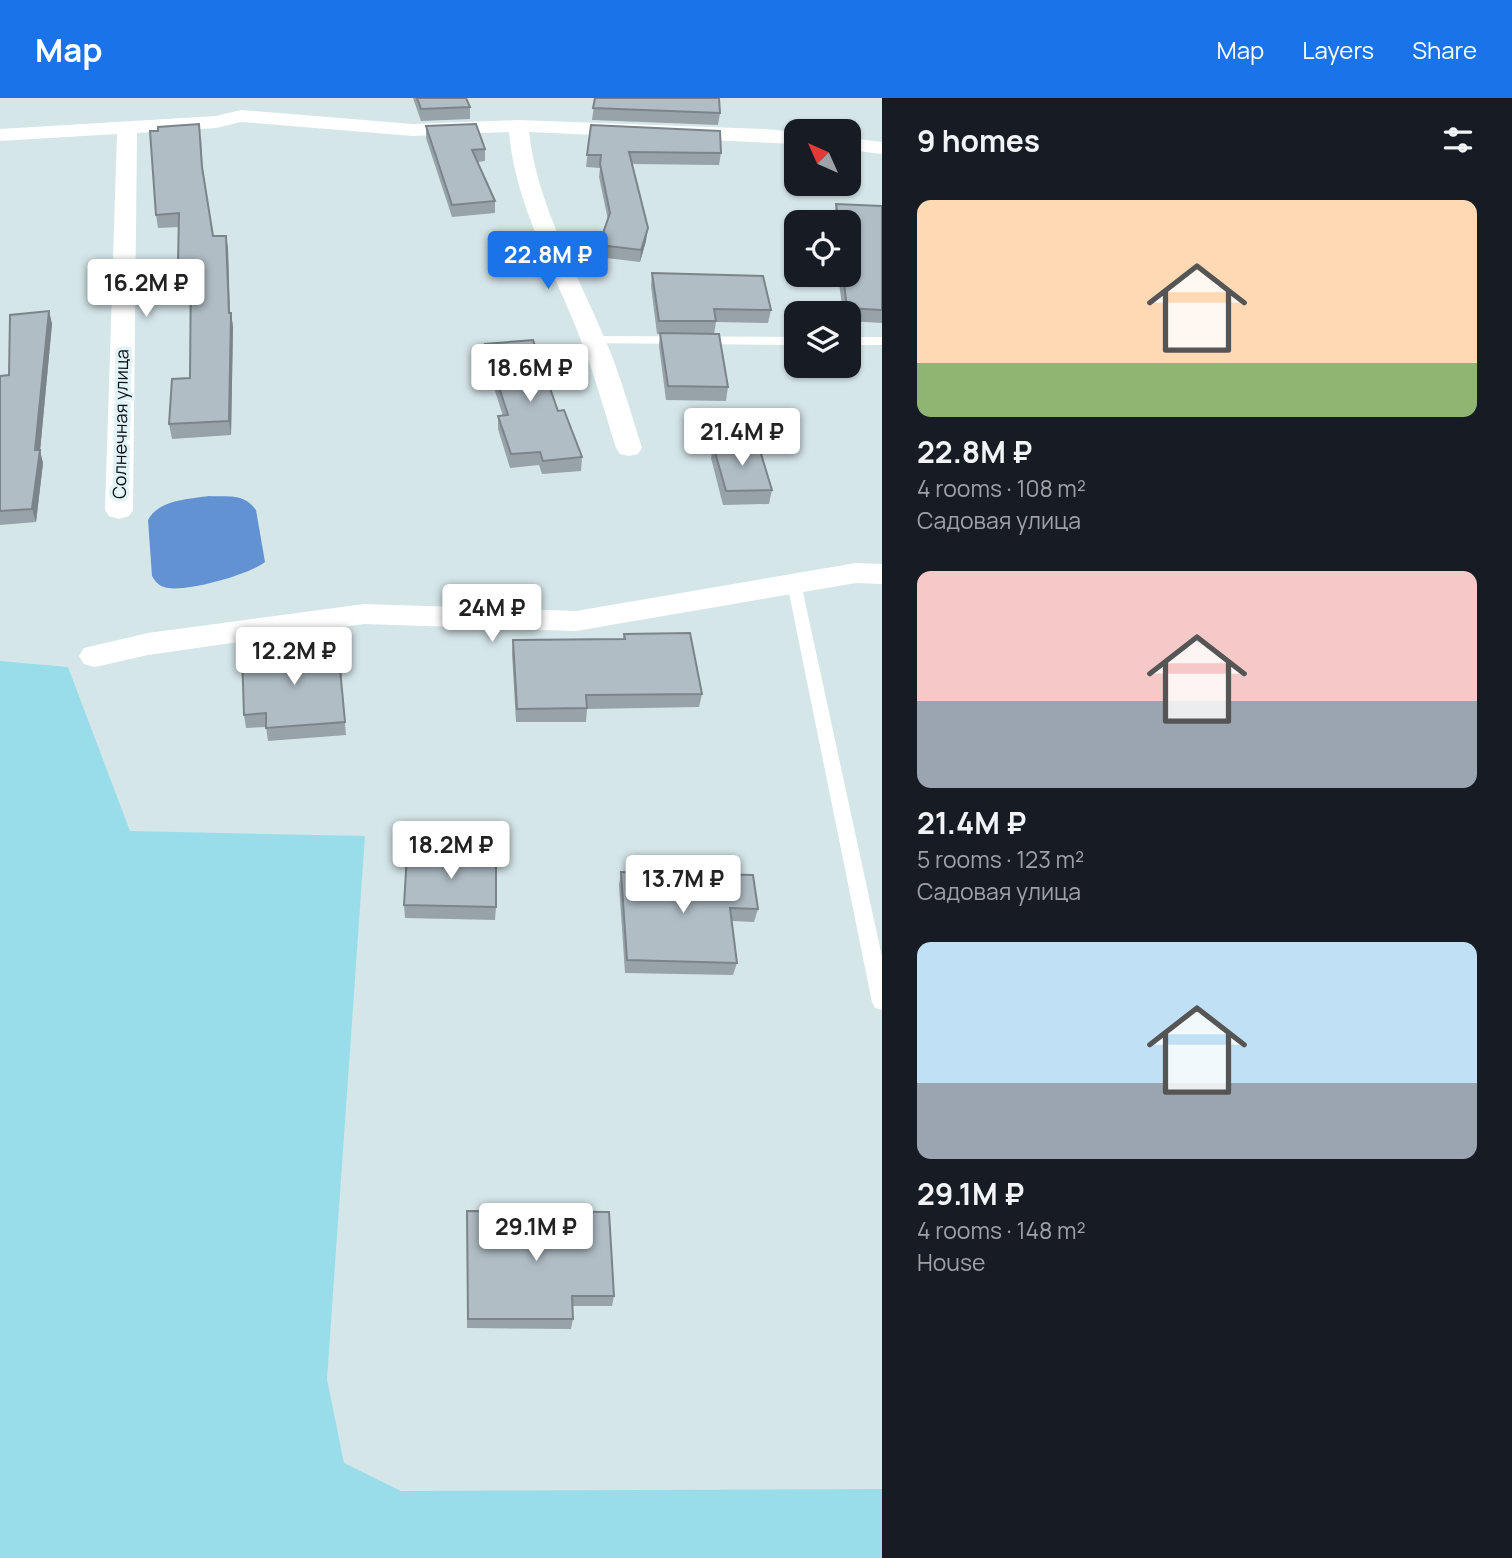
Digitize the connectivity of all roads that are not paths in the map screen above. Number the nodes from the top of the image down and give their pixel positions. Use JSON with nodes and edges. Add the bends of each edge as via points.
{"nodes":[{"id":1,"x":235,"y":104,"type":"edge"},
{"id":2,"x":518,"y":126,"type":"junction"},
{"id":3,"x":127,"y":128,"type":"junction"},
{"id":4,"x":0,"y":135,"type":"edge"},
{"id":5,"x":784,"y":137,"type":"edge"},
{"id":6,"x":861,"y":145,"type":"edge"},
{"id":7,"x":882,"y":148,"type":"edge"},
{"id":8,"x":593,"y":340,"type":"junction"},
{"id":9,"x":784,"y":341,"type":"edge"},
{"id":10,"x":861,"y":341,"type":"edge"},
{"id":11,"x":882,"y":341,"type":"edge"},
{"id":12,"x":629,"y":448,"type":"dead end"},
{"id":13,"x":119,"y":510,"type":"dead end"},
{"id":14,"x":882,"y":573,"type":"edge"},
{"id":15,"x":794,"y":583,"type":"junction"},
{"id":16,"x":95,"y":656,"type":"dead end"},
{"id":17,"x":882,"y":1002,"type":"edge"}],
"edges":[{"from":1,"to":2,"type":"street","via":[[413,130]]},
{"from":1,"to":3,"type":"street","via":[[216,122]]},
{"from":2,"to":5,"type":"street"},
{"from":2,"to":8,"type":"street","via":[[519,149],[546,230]]},
{"from":3,"to":4,"type":"street"},
{"from":3,"to":13,"type":"street","name":"Солнечная улица"},
{"from":6,"to":7,"type":"street"},
{"from":8,"to":9,"type":"lane"},
{"from":8,"to":12,"type":"street"},
{"from":10,"to":11,"type":"lane"},
{"from":14,"to":15,"type":"street"},
{"from":15,"to":16,"type":"street","via":[[576,621],[364,614],[148,643]]},
{"from":15,"to":17,"type":"lane"}]}
